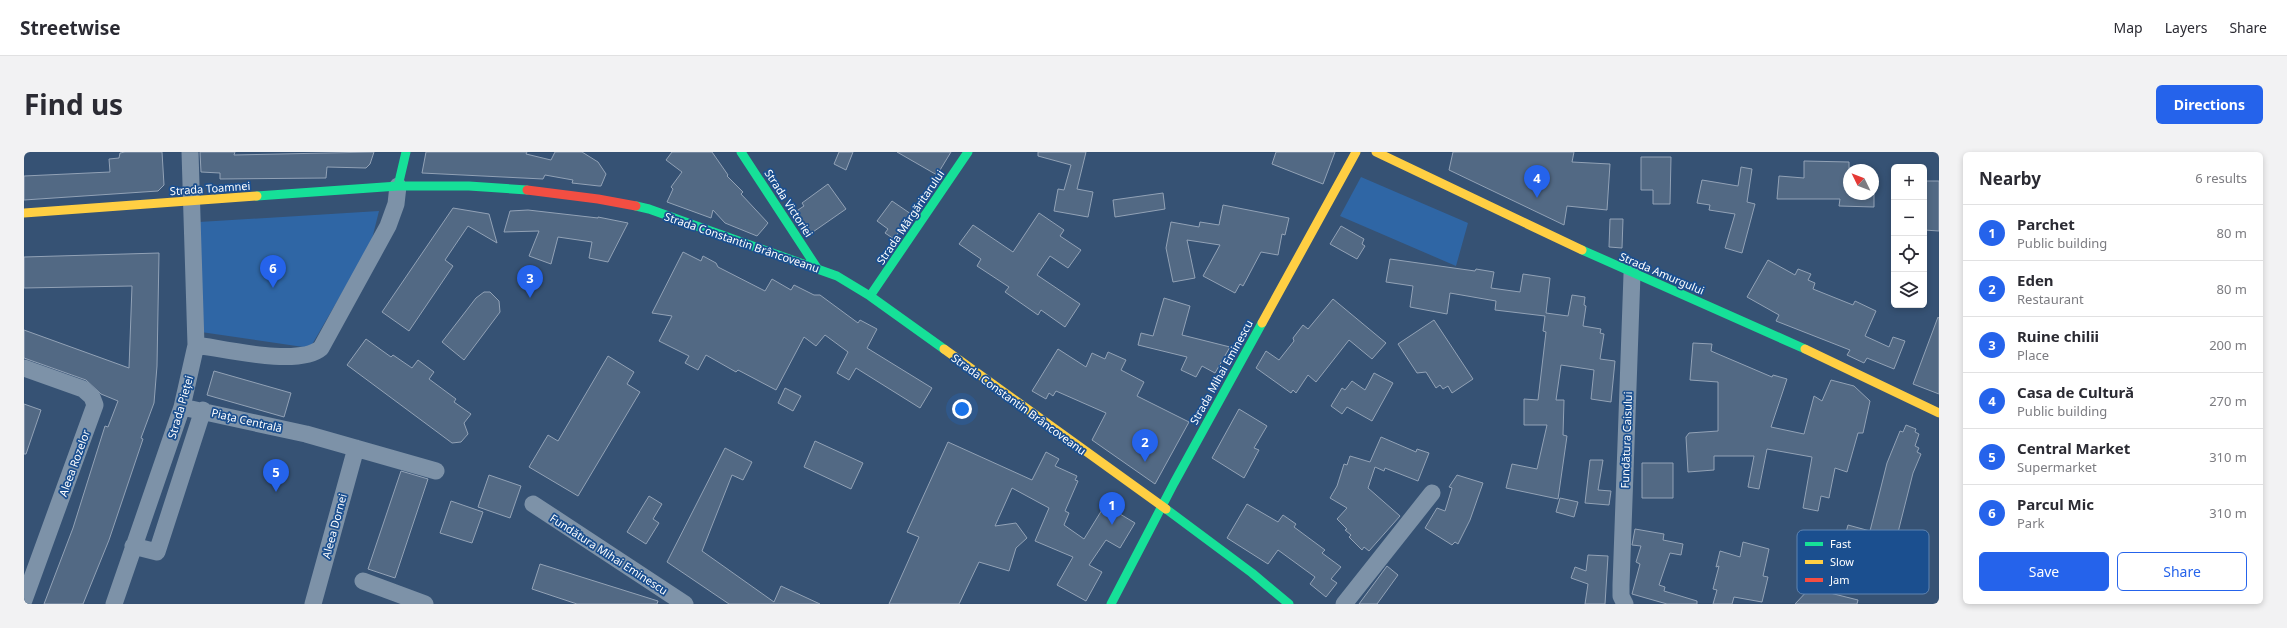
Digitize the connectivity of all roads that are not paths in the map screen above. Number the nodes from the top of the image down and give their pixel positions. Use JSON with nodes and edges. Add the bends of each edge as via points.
{"nodes":[{"id":1,"x":190,"y":152,"type":"edge"},
{"id":2,"x":406,"y":152,"type":"edge"},
{"id":3,"x":741,"y":152,"type":"edge"},
{"id":4,"x":968,"y":152,"type":"edge"},
{"id":5,"x":1356,"y":152,"type":"edge"},
{"id":6,"x":1376,"y":152,"type":"edge"},
{"id":7,"x":398,"y":186,"type":"junction"},
{"id":8,"x":193,"y":201,"type":"junction"},
{"id":9,"x":24,"y":213,"type":"edge"},
{"id":10,"x":817,"y":268,"type":"junction"},
{"id":11,"x":1632,"y":274,"type":"junction"},
{"id":12,"x":870,"y":296,"type":"junction"},
{"id":13,"x":196,"y":345,"type":"junction"},
{"id":14,"x":24,"y":368,"type":"edge"},
{"id":15,"x":182,"y":407,"type":"junction"},
{"id":16,"x":203,"y":410,"type":"junction"},
{"id":17,"x":1939,"y":413,"type":"edge"},
{"id":18,"x":356,"y":448,"type":"junction"},
{"id":19,"x":436,"y":470,"type":"dead end"},
{"id":20,"x":1432,"y":493,"type":"dead end"},
{"id":21,"x":533,"y":504,"type":"dead end"},
{"id":22,"x":1162,"y":506,"type":"junction"},
{"id":23,"x":133,"y":546,"type":"junction"},
{"id":24,"x":363,"y":581,"type":"dead end"},
{"id":25,"x":24,"y":600,"type":"edge"},
{"id":26,"x":114,"y":604,"type":"edge"},
{"id":27,"x":313,"y":604,"type":"edge"},
{"id":28,"x":425,"y":604,"type":"edge"},
{"id":29,"x":685,"y":604,"type":"edge"},
{"id":30,"x":1111,"y":604,"type":"edge"},
{"id":31,"x":1289,"y":604,"type":"edge"},
{"id":32,"x":1344,"y":604,"type":"edge"},
{"id":33,"x":1625,"y":604,"type":"edge"}],
"edges":[{"from":1,"to":8,"type":"street","name":"Strada Pieței"},
{"from":2,"to":7,"type":"street"},
{"from":3,"to":10,"type":"street","name":"Strada Victoriei"},
{"from":4,"to":12,"type":"street","name":"Strada Mărgăritarului"},
{"from":5,"to":22,"type":"street","name":"Strada Mihai Eminescu"},
{"from":6,"to":11,"type":"street","name":"Strada Amurgului"},
{"from":7,"to":8,"type":"street","name":"Strada Toamnei"},
{"from":7,"to":10,"type":"street","name":"Strada Constantin Brâncoveanu","via":[[505,188],[635,205]]},
{"from":7,"to":13,"type":"street","via":[[396,204],[388,226],[321,348],[314,353],[286,357]]},
{"from":8,"to":9,"type":"street","name":"Strada Toamnei"},
{"from":8,"to":13,"type":"street","name":"Strada Pieței"},
{"from":10,"to":12,"type":"street","name":"Strada Constantin Brâncoveanu","via":[[837,276]]},
{"from":11,"to":17,"type":"street","name":"Strada Amurgului","via":[[1793,344]]},
{"from":11,"to":33,"type":"street","name":"Fundătura Caisului","via":[[1621,585],[1621,596]]},
{"from":12,"to":22,"type":"street","name":"Strada Constantin Brâncoveanu"},
{"from":13,"to":15,"type":"street","name":"Strada Pieței"},
{"from":14,"to":25,"type":"street","name":"Aleea Rozelor","via":[[83,389],[92,397],[95,405]]},
{"from":15,"to":16,"type":"street"},
{"from":15,"to":23,"type":"street","name":"Strada Pieței"},
{"from":16,"to":18,"type":"street","name":"Piața Centrală"},
{"from":16,"to":23,"type":"street","name":"Piața Centrală","via":[[157,552]]},
{"from":18,"to":19,"type":"street","name":"Piața Centrală"},
{"from":18,"to":27,"type":"street","name":"Aleea Dornei"},
{"from":20,"to":32,"type":"street"},
{"from":21,"to":29,"type":"street","name":"Fundătura Mihai Eminescu"},
{"from":22,"to":30,"type":"street","name":"Strada Mihai Eminescu"},
{"from":22,"to":31,"type":"street","name":"Strada Constantin Brâncoveanu"},
{"from":23,"to":26,"type":"street","name":"Strada Pieței"},
{"from":24,"to":28,"type":"street"}]}
